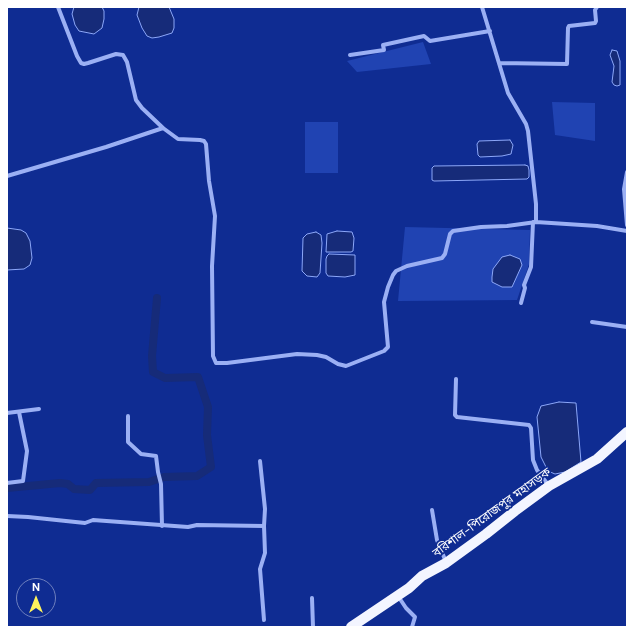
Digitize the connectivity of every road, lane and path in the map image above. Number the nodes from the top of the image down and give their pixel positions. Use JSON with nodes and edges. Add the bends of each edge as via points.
{"nodes":[{"id":1,"x":58,"y":7,"type":"edge"},
{"id":2,"x":482,"y":7,"type":"edge"},
{"id":3,"x":598,"y":7,"type":"edge"},
{"id":4,"x":490,"y":31,"type":"junction"},
{"id":5,"x":350,"y":55,"type":"dead end"},
{"id":6,"x":499,"y":63,"type":"junction"},
{"id":7,"x":162,"y":128,"type":"junction"},
{"id":8,"x":627,"y":172,"type":"edge"},
{"id":9,"x":7,"y":176,"type":"edge"},
{"id":10,"x":534,"y":222,"type":"junction"},
{"id":11,"x":627,"y":225,"type":"edge"},
{"id":12,"x":627,"y":231,"type":"edge"},
{"id":13,"x":521,"y":303,"type":"dead end"},
{"id":14,"x":592,"y":322,"type":"dead end"},
{"id":15,"x":627,"y":327,"type":"edge"},
{"id":16,"x":456,"y":378,"type":"dead end"},
{"id":17,"x":39,"y":409,"type":"dead end"},
{"id":18,"x":19,"y":412,"type":"junction"},
{"id":19,"x":7,"y":413,"type":"edge"},
{"id":20,"x":128,"y":416,"type":"dead end"},
{"id":21,"x":627,"y":432,"type":"edge"},
{"id":22,"x":260,"y":461,"type":"dead end"},
{"id":23,"x":7,"y":483,"type":"edge"},
{"id":24,"x":549,"y":486,"type":"junction"},
{"id":25,"x":432,"y":510,"type":"dead end"},
{"id":26,"x":7,"y":516,"type":"edge"},
{"id":27,"x":162,"y":526,"type":"junction"},
{"id":28,"x":264,"y":526,"type":"junction"},
{"id":29,"x":446,"y":563,"type":"junction"},
{"id":30,"x":397,"y":595,"type":"junction"},
{"id":31,"x":312,"y":598,"type":"dead end"},
{"id":32,"x":264,"y":620,"type":"dead end"},
{"id":33,"x":313,"y":627,"type":"edge"},
{"id":34,"x":351,"y":627,"type":"edge"},
{"id":35,"x":412,"y":627,"type":"edge"}],
"edges":[{"from":1,"to":7,"type":"street","via":[[81,63],[116,54],[123,55],[136,100]]},
{"from":2,"to":4,"type":"street"},
{"from":3,"to":6,"type":"street","via":[[595,10],[595,23],[569,26],[568,64]]},
{"from":4,"to":5,"type":"street","via":[[430,41],[424,36],[383,45],[384,50]]},
{"from":4,"to":6,"type":"street"},
{"from":6,"to":10,"type":"street","via":[[508,93],[528,131],[536,204]]},
{"from":7,"to":9,"type":"street"},
{"from":7,"to":10,"type":"street","via":[[178,139],[202,140],[207,147],[209,181],[216,216],[212,266],[213,356],[216,363],[297,354],[326,357],[346,366],[384,351],[388,347],[384,302],[396,271],[442,258],[453,231]]},
{"from":8,"to":11,"type":"street","via":[[624,189]]},
{"from":10,"to":12,"type":"street","via":[[597,226]]},
{"from":10,"to":13,"type":"street","via":[[531,267]]},
{"from":14,"to":15,"type":"street"},
{"from":16,"to":24,"type":"street","via":[[455,415],[529,425],[533,460]]},
{"from":17,"to":18,"type":"street"},
{"from":18,"to":19,"type":"street"},
{"from":18,"to":23,"type":"street","via":[[27,451],[23,481]]},
{"from":20,"to":27,"type":"street","via":[[128,442],[141,454],[156,456],[161,484]]},
{"from":21,"to":24,"type":"highway","name":"বরিশাল-পিরোজপুর মহাসড়ক","via":[[597,459]]},
{"from":22,"to":28,"type":"street","via":[[265,509]]},
{"from":24,"to":29,"type":"highway","name":"বরিশাল-পিরোজপুর মহাসড়ক"},
{"from":25,"to":29,"type":"street","via":[[437,540]]},
{"from":26,"to":27,"type":"street"},
{"from":27,"to":28,"type":"street"},
{"from":28,"to":32,"type":"street","via":[[265,553],[260,569]]},
{"from":29,"to":30,"type":"highway","name":"বরিশাল-পিরোজপুর মহাসড়ক","via":[[422,576]]},
{"from":30,"to":34,"type":"highway","name":"বরিশাল-পিরোজপুর মহাসড়ক"},
{"from":30,"to":35,"type":"street","via":[[415,617]]},
{"from":31,"to":33,"type":"street"}]}
